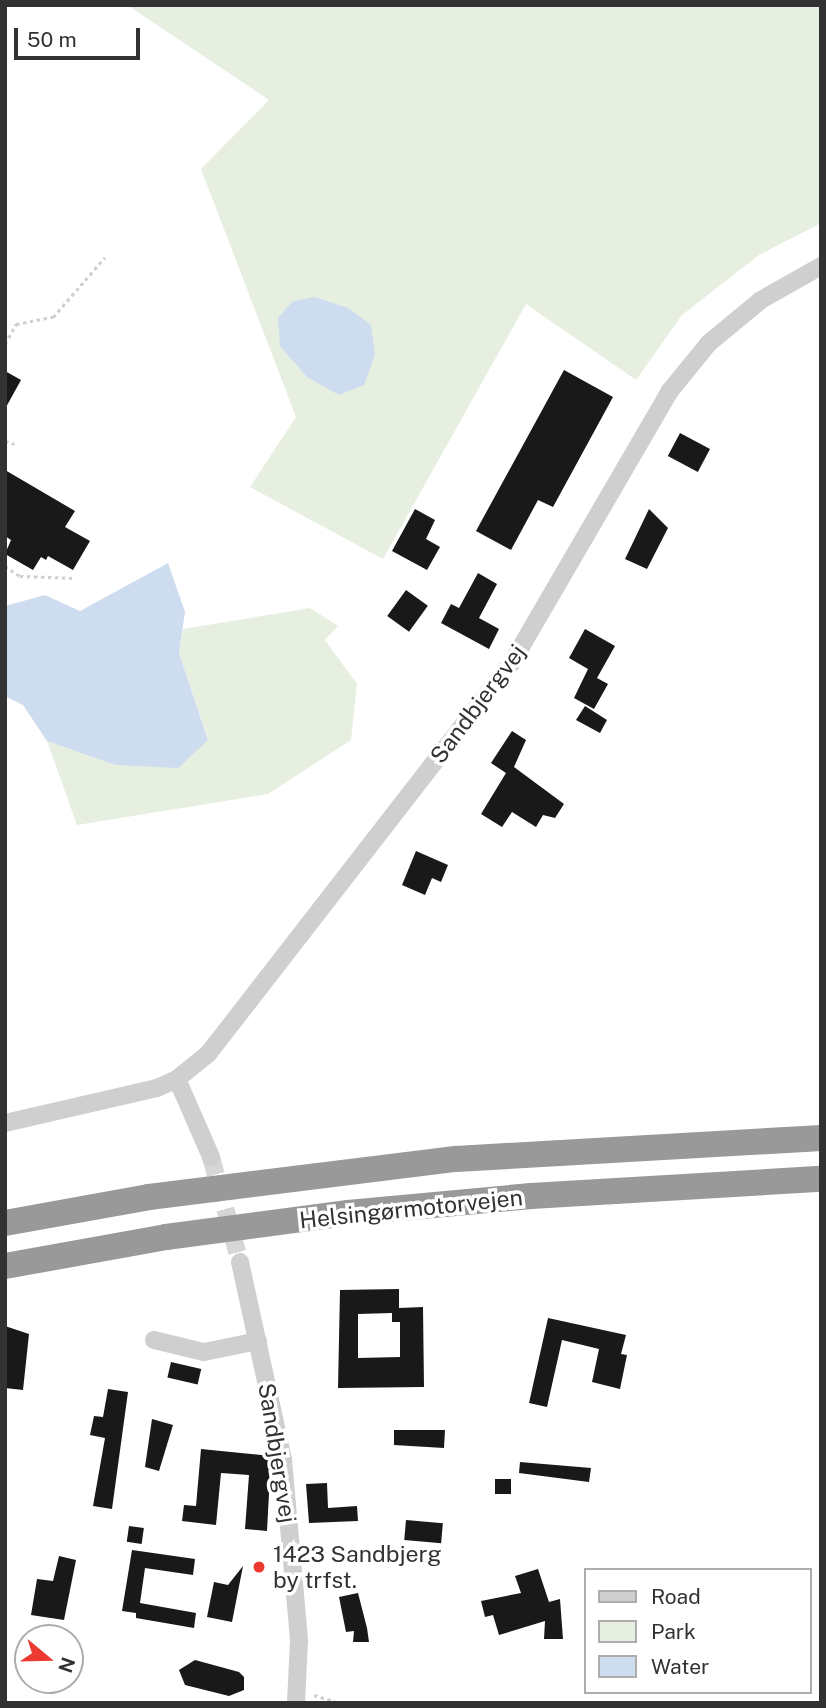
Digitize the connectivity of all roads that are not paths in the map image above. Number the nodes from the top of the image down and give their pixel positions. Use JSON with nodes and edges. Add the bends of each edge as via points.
{"nodes":[{"id":1,"x":821,"y":266,"type":"edge"},
{"id":2,"x":177,"y":1079,"type":"junction"},
{"id":3,"x":821,"y":1120,"type":"edge"},
{"id":4,"x":5,"y":1124,"type":"edge"},
{"id":5,"x":821,"y":1138,"type":"edge"},
{"id":6,"x":679,"y":1146,"type":"junction"},
{"id":7,"x":211,"y":1157,"type":"tunnel mouth"},
{"id":8,"x":821,"y":1179,"type":"edge"},
{"id":9,"x":5,"y":1223,"type":"edge"},
{"id":10,"x":240,"y":1262,"type":"tunnel mouth"},
{"id":11,"x":5,"y":1266,"type":"edge"},
{"id":12,"x":154,"y":1340,"type":"dead end"},
{"id":13,"x":258,"y":1341,"type":"junction"},
{"id":14,"x":297,"y":1697,"type":"edge"}],
"edges":[{"from":1,"to":2,"type":"street","name":"Sandbjergvej","via":[[761,300],[709,343],[669,392],[511,664],[208,1054]]},
{"from":2,"to":4,"type":"street","name":"Sandbjergvej","via":[[158,1088]]},
{"from":2,"to":7,"type":"street"},
{"from":3,"to":6,"type":"highway"},
{"from":5,"to":6,"type":"highway","name":"Helsingørmotorvejen"},
{"from":6,"to":9,"type":"highway","name":"Helsingørmotorvejen","via":[[456,1159],[286,1178]]},
{"from":8,"to":11,"type":"highway","name":"Helsingørmotorvejen","via":[[531,1196],[348,1213],[166,1237]]},
{"from":10,"to":13,"type":"street","name":"Sandbjergvej"},
{"from":12,"to":13,"type":"street","via":[[204,1352]]},
{"from":13,"to":14,"type":"street","name":"Sandbjergvej","via":[[283,1460],[299,1641]]}]}
